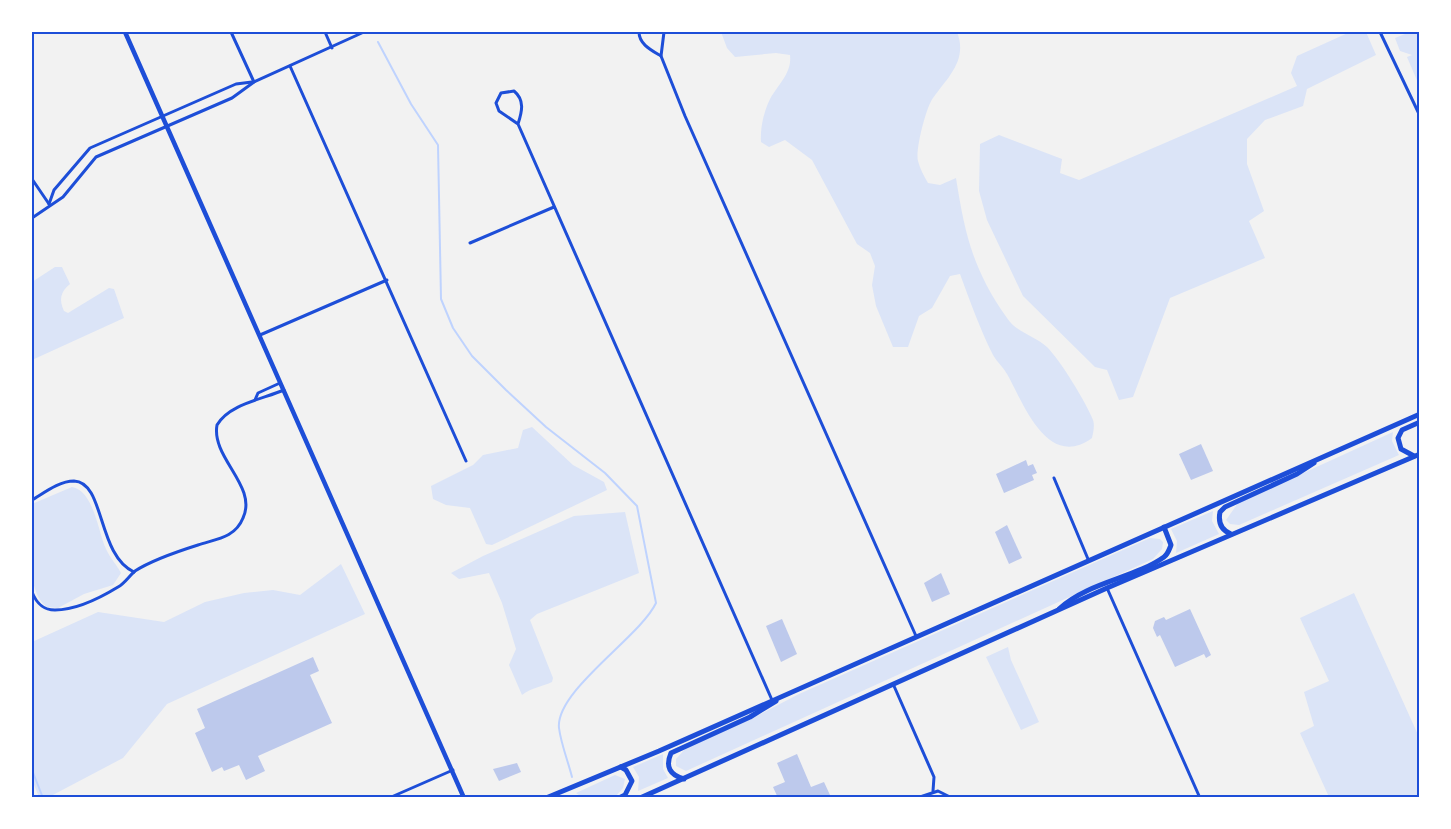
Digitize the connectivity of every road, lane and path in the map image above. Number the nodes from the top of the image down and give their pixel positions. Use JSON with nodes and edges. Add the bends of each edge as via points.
{"nodes":[{"id":1,"x":125,"y":32,"type":"edge"},
{"id":2,"x":231,"y":32,"type":"edge"},
{"id":3,"x":325,"y":32,"type":"edge"},
{"id":4,"x":364,"y":32,"type":"edge"},
{"id":5,"x":639,"y":32,"type":"edge"},
{"id":6,"x":664,"y":32,"type":"edge"},
{"id":7,"x":1380,"y":32,"type":"edge"},
{"id":8,"x":332,"y":48,"type":"junction"},
{"id":9,"x":661,"y":56,"type":"junction"},
{"id":10,"x":290,"y":66,"type":"junction"},
{"id":11,"x":254,"y":82,"type":"junction"},
{"id":12,"x":163,"y":116,"type":"junction"},
{"id":13,"x":1419,"y":116,"type":"edge"},
{"id":14,"x":518,"y":124,"type":"junction"},
{"id":15,"x":167,"y":125,"type":"junction"},
{"id":16,"x":32,"y":179,"type":"edge"},
{"id":17,"x":48,"y":204,"type":"junction"},
{"id":18,"x":554,"y":207,"type":"junction"},
{"id":19,"x":32,"y":218,"type":"edge"},
{"id":20,"x":470,"y":243,"type":"dead end"},
{"id":21,"x":387,"y":280,"type":"junction"},
{"id":22,"x":260,"y":335,"type":"junction"},
{"id":23,"x":280,"y":382,"type":"junction"},
{"id":24,"x":284,"y":390,"type":"junction"},
{"id":25,"x":255,"y":400,"type":"junction"},
{"id":26,"x":1419,"y":414,"type":"edge"},
{"id":27,"x":1419,"y":422,"type":"edge"},
{"id":28,"x":1417,"y":455,"type":"edge"},
{"id":29,"x":1320,"y":458,"type":"junction"},
{"id":30,"x":466,"y":461,"type":"dead end"},
{"id":31,"x":1053,"y":478,"type":"dead end"},
{"id":32,"x":32,"y":500,"type":"edge"},
{"id":33,"x":1164,"y":526,"type":"junction"},
{"id":34,"x":1231,"y":534,"type":"junction"},
{"id":35,"x":1088,"y":559,"type":"junction"},
{"id":36,"x":134,"y":572,"type":"junction"},
{"id":37,"x":1107,"y":588,"type":"junction"},
{"id":38,"x":32,"y":592,"type":"edge"},
{"id":39,"x":1055,"y":613,"type":"junction"},
{"id":40,"x":916,"y":636,"type":"junction"},
{"id":41,"x":894,"y":686,"type":"junction"},
{"id":42,"x":788,"y":693,"type":"junction"},
{"id":43,"x":772,"y":700,"type":"junction"},
{"id":44,"x":621,"y":767,"type":"junction"},
{"id":45,"x":453,"y":770,"type":"junction"},
{"id":46,"x":686,"y":779,"type":"junction"},
{"id":47,"x":933,"y":791,"type":"junction"},
{"id":48,"x":389,"y":798,"type":"edge"},
{"id":49,"x":465,"y":798,"type":"edge"},
{"id":50,"x":546,"y":798,"type":"edge"},
{"id":51,"x":619,"y":798,"type":"edge"},
{"id":52,"x":640,"y":798,"type":"edge"},
{"id":53,"x":917,"y":798,"type":"edge"},
{"id":54,"x":952,"y":798,"type":"edge"},
{"id":55,"x":1200,"y":798,"type":"edge"}],
"edges":[{"from":1,"to":12,"type":"main road"},
{"from":2,"to":11,"type":"street"},
{"from":3,"to":8,"type":"street"},
{"from":4,"to":8,"type":"street"},
{"from":5,"to":9,"type":"street","via":[[644,44]]},
{"from":6,"to":9,"type":"street"},
{"from":7,"to":13,"type":"street"},
{"from":8,"to":10,"type":"street"},
{"from":9,"to":40,"type":"street"},
{"from":10,"to":11,"type":"street"},
{"from":10,"to":21,"type":"street"},
{"from":11,"to":12,"type":"street","via":[[236,84]]},
{"from":11,"to":15,"type":"street","via":[[232,98]]},
{"from":12,"to":15,"type":"main road"},
{"from":12,"to":17,"type":"street","via":[[90,148],[54,190]]},
{"from":14,"to":14,"type":"street","via":[[522,105],[518,93],[501,93],[496,104],[499,111]]},
{"from":14,"to":18,"type":"street"},
{"from":15,"to":17,"type":"street","via":[[96,157],[63,197]]},
{"from":15,"to":22,"type":"main road"},
{"from":16,"to":17,"type":"street"},
{"from":17,"to":19,"type":"street"},
{"from":18,"to":20,"type":"street"},
{"from":18,"to":43,"type":"street"},
{"from":21,"to":22,"type":"street"},
{"from":21,"to":30,"type":"street"},
{"from":22,"to":23,"type":"main road"},
{"from":23,"to":24,"type":"main road"},
{"from":23,"to":25,"type":"street","via":[[258,393]]},
{"from":24,"to":25,"type":"street"},
{"from":24,"to":45,"type":"main road"},
{"from":25,"to":36,"type":"street","via":[[225,416],[217,428],[220,446],[246,503],[240,526],[223,538]]},
{"from":26,"to":29,"type":"main road"},
{"from":27,"to":28,"type":"main road","via":[[1402,430],[1398,438],[1401,449]]},
{"from":28,"to":34,"type":"main road"},
{"from":29,"to":33,"type":"main road"},
{"from":29,"to":34,"type":"main road","via":[[1297,474],[1225,507],[1219,522]]},
{"from":31,"to":35,"type":"street"},
{"from":32,"to":36,"type":"street","via":[[60,484],[75,481],[87,486],[96,499],[114,555]]},
{"from":33,"to":35,"type":"main road"},
{"from":33,"to":39,"type":"main road","via":[[1171,545],[1162,558],[1088,590]]},
{"from":34,"to":37,"type":"main road"},
{"from":35,"to":40,"type":"main road"},
{"from":36,"to":38,"type":"street","via":[[120,586],[66,609],[51,610],[37,603]]},
{"from":37,"to":39,"type":"main road"},
{"from":37,"to":55,"type":"street"},
{"from":39,"to":41,"type":"main road"},
{"from":40,"to":42,"type":"main road"},
{"from":41,"to":46,"type":"main road"},
{"from":41,"to":47,"type":"street","via":[[934,777]]},
{"from":42,"to":43,"type":"main road"},
{"from":42,"to":46,"type":"main road","via":[[750,717],[671,753],[669,770]]},
{"from":43,"to":44,"type":"main road"},
{"from":44,"to":50,"type":"main road"},
{"from":44,"to":51,"type":"main road","via":[[632,781]]},
{"from":45,"to":48,"type":"street"},
{"from":45,"to":49,"type":"main road"},
{"from":46,"to":52,"type":"main road"},
{"from":47,"to":53,"type":"street"},
{"from":47,"to":54,"type":"street"}]}
